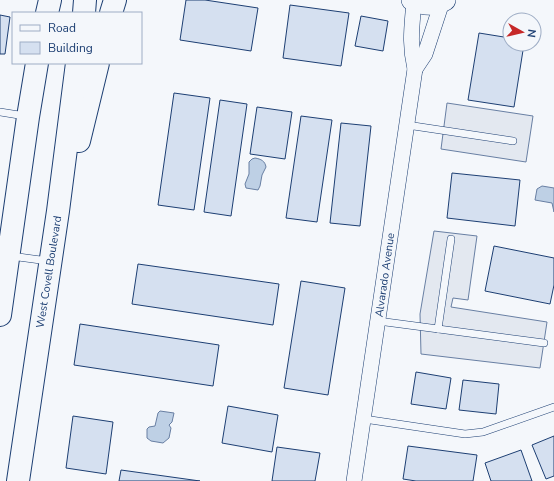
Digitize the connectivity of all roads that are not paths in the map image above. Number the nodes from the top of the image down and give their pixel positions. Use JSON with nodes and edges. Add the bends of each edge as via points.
{"nodes":[{"id":1,"x":36,"y":0,"type":"edge"},
{"id":2,"x":50,"y":0,"type":"edge"},
{"id":3,"x":86,"y":0,"type":"edge"},
{"id":4,"x":115,"y":0,"type":"edge"},
{"id":5,"x":413,"y":1,"type":"edge"},
{"id":6,"x":444,"y":1,"type":"edge"},
{"id":7,"x":37,"y":12,"type":"edge"},
{"id":8,"x":47,"y":12,"type":"edge"},
{"id":9,"x":84,"y":12,"type":"edge"},
{"id":10,"x":111,"y":12,"type":"edge"},
{"id":11,"x":37,"y":64,"type":"edge"},
{"id":12,"x":77,"y":64,"type":"edge"},
{"id":13,"x":98,"y":64,"type":"edge"},
{"id":14,"x":415,"y":69,"type":"junction"},
{"id":15,"x":0,"y":112,"type":"edge"},
{"id":16,"x":28,"y":117,"type":"junction"},
{"id":17,"x":407,"y":125,"type":"junction"},
{"id":18,"x":513,"y":141,"type":"dead end"},
{"id":19,"x":58,"y":211,"type":"junction"},
{"id":20,"x":451,"y":239,"type":"dead end"},
{"id":21,"x":4,"y":255,"type":"edge"},
{"id":22,"x":50,"y":261,"type":"junction"},
{"id":23,"x":1,"y":305,"type":"edge"},
{"id":24,"x":378,"y":321,"type":"junction"},
{"id":25,"x":438,"y":329,"type":"junction"},
{"id":26,"x":544,"y":343,"type":"dead end"},
{"id":27,"x":554,"y":407,"type":"edge"},
{"id":28,"x":364,"y":419,"type":"junction"},
{"id":29,"x":18,"y":481,"type":"edge"},
{"id":30,"x":354,"y":481,"type":"edge"}],
"edges":[{"from":1,"to":7,"type":"main road"},
{"from":2,"to":8,"type":"main road"},
{"from":3,"to":9,"type":"main road"},
{"from":4,"to":10,"type":"main road"},
{"from":5,"to":6,"type":"street","via":[[423,4]]},
{"from":5,"to":14,"type":"street","name":"Alvarado Avenue","via":[[411,53]]},
{"from":6,"to":14,"type":"street","name":"Alvarado Avenue","via":[[425,54]]},
{"from":11,"to":16,"type":"main road"},
{"from":12,"to":19,"type":"main road","name":"West Covell Boulevard"},
{"from":13,"to":19,"type":"main road"},
{"from":14,"to":17,"type":"street","name":"Alvarado Avenue"},
{"from":15,"to":16,"type":"lane"},
{"from":16,"to":21,"type":"main road"},
{"from":17,"to":18,"type":"lane"},
{"from":17,"to":24,"type":"street","name":"Alvarado Avenue"},
{"from":19,"to":22,"type":"main road","name":"West Covell Boulevard"},
{"from":20,"to":25,"type":"lane"},
{"from":21,"to":22,"type":"lane"},
{"from":21,"to":23,"type":"main road"},
{"from":22,"to":29,"type":"main road","name":"West Covell Boulevard"},
{"from":24,"to":25,"type":"lane"},
{"from":24,"to":28,"type":"street","name":"Alvarado Avenue"},
{"from":25,"to":26,"type":"lane"},
{"from":27,"to":28,"type":"lane","via":[[483,432],[465,434]]},
{"from":28,"to":30,"type":"street","name":"Alvarado Avenue"}]}
